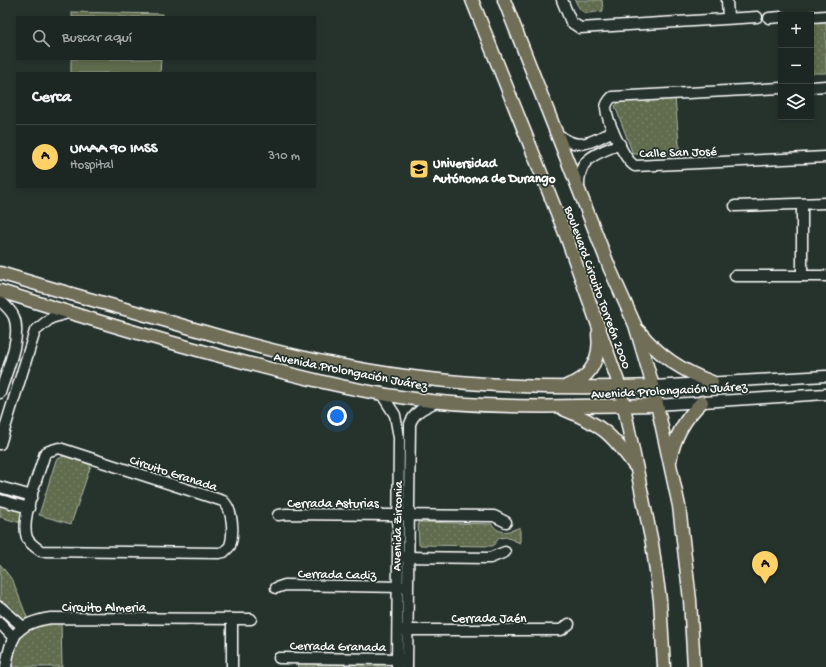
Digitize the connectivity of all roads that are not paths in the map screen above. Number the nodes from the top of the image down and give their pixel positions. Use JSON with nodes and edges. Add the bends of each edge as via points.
{"nodes":[{"id":1,"x":472,"y":0,"type":"edge"},
{"id":2,"x":504,"y":0,"type":"edge"},
{"id":3,"x":562,"y":0,"type":"edge"},
{"id":4,"x":727,"y":0,"type":"edge"},
{"id":5,"x":826,"y":16,"type":"edge"},
{"id":6,"x":728,"y":17,"type":"junction"},
{"id":7,"x":757,"y":17,"type":"dead end"},
{"id":8,"x":778,"y":17,"type":"edge"},
{"id":9,"x":814,"y":17,"type":"edge"},
{"id":10,"x":769,"y":18,"type":"dead end"},
{"id":11,"x":826,"y":86,"type":"edge"},
{"id":12,"x":814,"y":87,"type":"edge"},
{"id":13,"x":778,"y":88,"type":"edge"},
{"id":14,"x":613,"y":131,"type":"junction"},
{"id":15,"x":559,"y":135,"type":"junction"},
{"id":16,"x":620,"y":144,"type":"junction"},
{"id":17,"x":826,"y":157,"type":"edge"},
{"id":18,"x":579,"y":187,"type":"junction"},
{"id":19,"x":826,"y":203,"type":"edge"},
{"id":20,"x":802,"y":204,"type":"junction"},
{"id":21,"x":735,"y":206,"type":"dead end"},
{"id":22,"x":0,"y":272,"type":"edge"},
{"id":23,"x":735,"y":276,"type":"dead end"},
{"id":24,"x":802,"y":276,"type":"junction"},
{"id":25,"x":826,"y":276,"type":"edge"},
{"id":26,"x":0,"y":291,"type":"edge"},
{"id":27,"x":0,"y":301,"type":"edge"},
{"id":28,"x":68,"y":313,"type":"junction"},
{"id":29,"x":596,"y":317,"type":"junction"},
{"id":30,"x":165,"y":321,"type":"junction"},
{"id":31,"x":635,"y":325,"type":"junction"},
{"id":32,"x":159,"y":339,"type":"junction"},
{"id":33,"x":826,"y":376,"type":"edge"},
{"id":34,"x":712,"y":382,"type":"junction"},
{"id":35,"x":652,"y":386,"type":"junction"},
{"id":36,"x":620,"y":387,"type":"junction"},
{"id":37,"x":559,"y":388,"type":"junction"},
{"id":38,"x":0,"y":393,"type":"edge"},
{"id":39,"x":381,"y":393,"type":"junction"},
{"id":40,"x":826,"y":394,"type":"edge"},
{"id":41,"x":438,"y":401,"type":"junction"},
{"id":42,"x":702,"y":402,"type":"junction"},
{"id":43,"x":624,"y":405,"type":"junction"},
{"id":44,"x":656,"y":405,"type":"junction"},
{"id":45,"x":558,"y":407,"type":"junction"},
{"id":46,"x":0,"y":444,"type":"edge"},
{"id":47,"x":637,"y":468,"type":"junction"},
{"id":48,"x":670,"y":468,"type":"junction"},
{"id":49,"x":0,"y":487,"type":"edge"},
{"id":50,"x":32,"y":496,"type":"junction"},
{"id":51,"x":0,"y":500,"type":"edge"},
{"id":52,"x":29,"y":508,"type":"junction"},
{"id":53,"x":278,"y":515,"type":"dead end"},
{"id":54,"x":404,"y":515,"type":"junction"},
{"id":55,"x":506,"y":522,"type":"dead end"},
{"id":56,"x":505,"y":552,"type":"dead end"},
{"id":57,"x":403,"y":557,"type":"junction"},
{"id":58,"x":403,"y":587,"type":"junction"},
{"id":59,"x":276,"y":588,"type":"dead end"},
{"id":60,"x":0,"y":607,"type":"edge"},
{"id":61,"x":232,"y":619,"type":"junction"},
{"id":62,"x":251,"y":619,"type":"dead end"},
{"id":63,"x":0,"y":624,"type":"edge"},
{"id":64,"x":569,"y":624,"type":"dead end"},
{"id":65,"x":22,"y":626,"type":"junction"},
{"id":66,"x":402,"y":630,"type":"junction"},
{"id":67,"x":14,"y":638,"type":"junction"},
{"id":68,"x":279,"y":658,"type":"dead end"},
{"id":69,"x":397,"y":663,"type":"edge"},
{"id":70,"x":407,"y":663,"type":"edge"},
{"id":71,"x":6,"y":667,"type":"edge"},
{"id":72,"x":232,"y":667,"type":"edge"},
{"id":73,"x":664,"y":667,"type":"edge"},
{"id":74,"x":694,"y":667,"type":"edge"}],
"edges":[{"from":1,"to":29,"type":"main road","name":"Boulevard Circuito Torreón 2000"},
{"from":2,"to":15,"type":"main road","name":"Boulevard Circuito Torreón 2000"},
{"from":3,"to":6,"type":"street","via":[[571,22],[580,28]]},
{"from":4,"to":6,"type":"street"},
{"from":5,"to":9,"type":"street"},
{"from":6,"to":7,"type":"street"},
{"from":8,"to":10,"type":"street"},
{"from":11,"to":12,"type":"street"},
{"from":13,"to":14,"type":"street","name":"Calle San José","via":[[612,97],[606,108]]},
{"from":14,"to":15,"type":"street","via":[[585,144],[571,143]]},
{"from":14,"to":16,"type":"street","name":"Calle San José"},
{"from":15,"to":18,"type":"main road","name":"Boulevard Circuito Torreón 2000"},
{"from":16,"to":17,"type":"street","name":"Calle San José","via":[[629,162],[640,167]]},
{"from":16,"to":18,"type":"street","via":[[590,158],[582,166]]},
{"from":18,"to":31,"type":"main road","name":"Boulevard Circuito Torreón 2000","via":[[610,270]]},
{"from":19,"to":20,"type":"street"},
{"from":20,"to":21,"type":"street"},
{"from":20,"to":24,"type":"street"},
{"from":22,"to":30,"type":"main road","name":"Avenida Prolongación Juárez"},
{"from":23,"to":24,"type":"street"},
{"from":24,"to":25,"type":"street"},
{"from":26,"to":28,"type":"main road","name":"Avenida Prolongación Juárez"},
{"from":27,"to":38,"type":"street","via":[[11,311],[16,330]]},
{"from":28,"to":32,"type":"main road","name":"Avenida Prolongación Juárez"},
{"from":28,"to":46,"type":"street","via":[[51,318],[35,331]]},
{"from":29,"to":36,"type":"main road","name":"Boulevard Circuito Torreón 2000"},
{"from":29,"to":37,"type":"main road","via":[[599,345],[596,361],[580,380]]},
{"from":30,"to":32,"type":"main road"},
{"from":30,"to":37,"type":"main road","name":"Avenida Prolongación Juárez","via":[[262,348],[349,367],[498,386]]},
{"from":31,"to":34,"type":"main road","via":[[649,344],[668,360],[689,373]]},
{"from":31,"to":35,"type":"main road","name":"Boulevard Circuito Torreón 2000"},
{"from":32,"to":39,"type":"main road","name":"Avenida Prolongación Juárez","via":[[290,375]]},
{"from":33,"to":34,"type":"street","name":"Avenida Prolongación Juárez"},
{"from":34,"to":35,"type":"street","name":"Avenida Prolongación Juárez"},
{"from":35,"to":36,"type":"main road","name":"Avenida Prolongación Juárez"},
{"from":35,"to":44,"type":"main road","name":"Boulevard Circuito Torreón 2000"},
{"from":36,"to":37,"type":"main road","name":"Avenida Prolongación Juárez"},
{"from":36,"to":43,"type":"main road","name":"Boulevard Circuito Torreón 2000"},
{"from":39,"to":41,"type":"main road","name":"Avenida Prolongación Juárez"},
{"from":39,"to":54,"type":"street","name":"Avenida Zirconia","via":[[398,424]]},
{"from":40,"to":42,"type":"street","name":"Avenida Prolongación Juárez"},
{"from":41,"to":45,"type":"main road","name":"Avenida Prolongación Juárez"},
{"from":41,"to":54,"type":"street","name":"Avenida Zirconia","via":[[420,409],[410,424]]},
{"from":42,"to":44,"type":"street","name":"Avenida Prolongación Juárez"},
{"from":42,"to":48,"type":"main road","via":[[690,414],[672,446]]},
{"from":43,"to":44,"type":"main road","name":"Avenida Prolongación Juárez"},
{"from":43,"to":45,"type":"main road","name":"Avenida Prolongación Juárez"},
{"from":43,"to":47,"type":"main road","name":"Boulevard Circuito Torreón 2000"},
{"from":44,"to":48,"type":"main road","name":"Boulevard Circuito Torreón 2000"},
{"from":45,"to":47,"type":"main road","via":[[585,418],[604,430],[617,441]]},
{"from":47,"to":73,"type":"main road","name":"Boulevard Circuito Torreón 2000","via":[[660,600]]},
{"from":48,"to":74,"type":"main road","name":"Boulevard Circuito Torreón 2000","via":[[684,539]]},
{"from":49,"to":50,"type":"street"},
{"from":50,"to":52,"type":"street","name":"Circuito Granada"},
{"from":50,"to":52,"type":"street","name":"Circuito Granada","via":[[45,454],[48,450],[59,448],[222,501],[230,509],[231,544],[228,549],[219,553],[41,550],[33,546],[27,538]]},
{"from":51,"to":52,"type":"street"},
{"from":53,"to":54,"type":"street","name":"Cerrada Asturias"},
{"from":54,"to":55,"type":"street","name":"Cerrada Asturias","via":[[494,516]]},
{"from":54,"to":57,"type":"street","name":"Avenida Zirconia"},
{"from":56,"to":57,"type":"street","via":[[490,558]]},
{"from":57,"to":58,"type":"street","name":"Avenida Zirconia"},
{"from":58,"to":59,"type":"street","name":"Cerrada Cadiz","via":[[286,585]]},
{"from":58,"to":66,"type":"street","name":"Avenida Zirconia"},
{"from":60,"to":65,"type":"street"},
{"from":61,"to":62,"type":"street","name":"Circuito Almeria"},
{"from":61,"to":65,"type":"street","name":"Circuito Almeria","via":[[51,618]]},
{"from":61,"to":72,"type":"street"},
{"from":63,"to":67,"type":"street"},
{"from":64,"to":66,"type":"street","name":"Cerrada Jaén","via":[[561,630]]},
{"from":65,"to":67,"type":"street"},
{"from":66,"to":69,"type":"street","name":"Avenida Zirconia"},
{"from":66,"to":70,"type":"street","name":"Avenida Zirconia"},
{"from":67,"to":71,"type":"street"},
{"from":68,"to":69,"type":"street","name":"Cerrada Granada"},
{"from":69,"to":70,"type":"street","name":"Cerrada Granada"}]}
